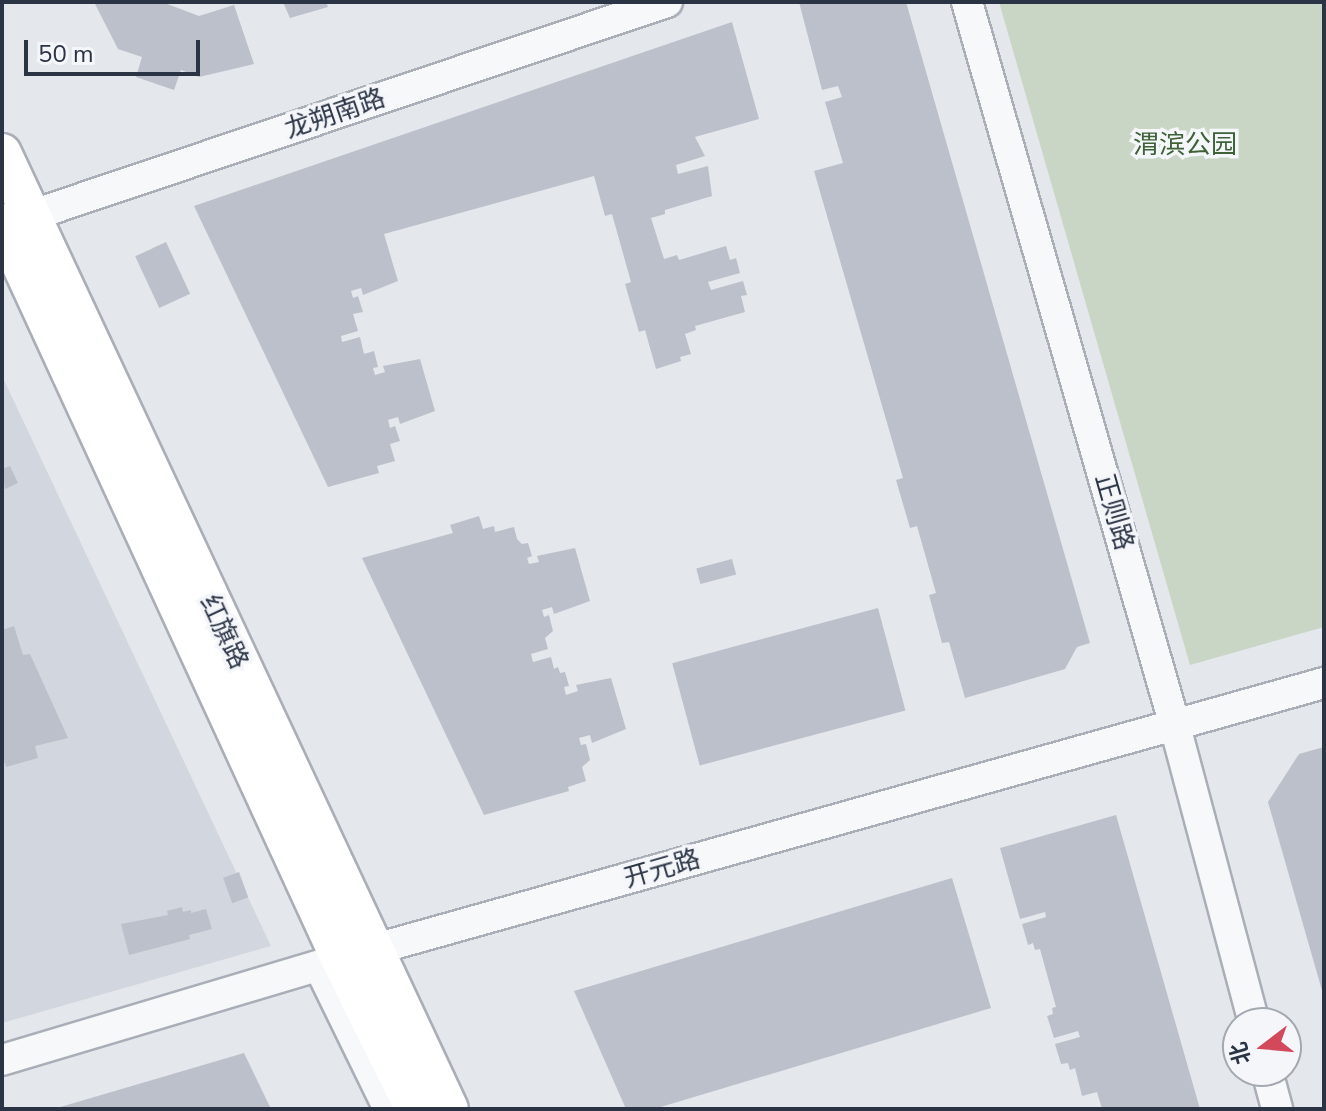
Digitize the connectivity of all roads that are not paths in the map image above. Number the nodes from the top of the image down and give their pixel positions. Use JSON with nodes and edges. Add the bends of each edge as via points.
{"nodes":[{"id":1,"x":667,"y":2,"type":"edge"},
{"id":2,"x":967,"y":2,"type":"edge"},
{"id":3,"x":2,"y":153,"type":"edge"},
{"id":4,"x":9,"y":222,"type":"edge"},
{"id":5,"x":1324,"y":683,"type":"edge"},
{"id":6,"x":1175,"y":726,"type":"junction"},
{"id":7,"x":344,"y":958,"type":"junction"},
{"id":8,"x":1250,"y":1007,"type":"edge"},
{"id":9,"x":2,"y":1060,"type":"edge"},
{"id":10,"x":1271,"y":1087,"type":"edge"},
{"id":11,"x":389,"y":1109,"type":"edge"},
{"id":12,"x":415,"y":1109,"type":"edge"},
{"id":13,"x":449,"y":1109,"type":"edge"},
{"id":14,"x":1277,"y":1109,"type":"edge"}],
"edges":[{"from":1,"to":4,"type":"street","name":"龙朔南路"},
{"from":2,"to":6,"type":"street","name":"正则路"},
{"from":3,"to":4,"type":"main road","name":"红旗路"},
{"from":4,"to":7,"type":"main road","name":"红旗路"},
{"from":5,"to":6,"type":"street","name":"开元路"},
{"from":6,"to":7,"type":"street","name":"开元路"},
{"from":6,"to":8,"type":"street","name":"正则路"},
{"from":7,"to":9,"type":"street","name":"开元路"},
{"from":7,"to":11,"type":"street"},
{"from":7,"to":12,"type":"main road","name":"红旗路"},
{"from":7,"to":13,"type":"main road","name":"红旗路"},
{"from":10,"to":14,"type":"street"}]}
